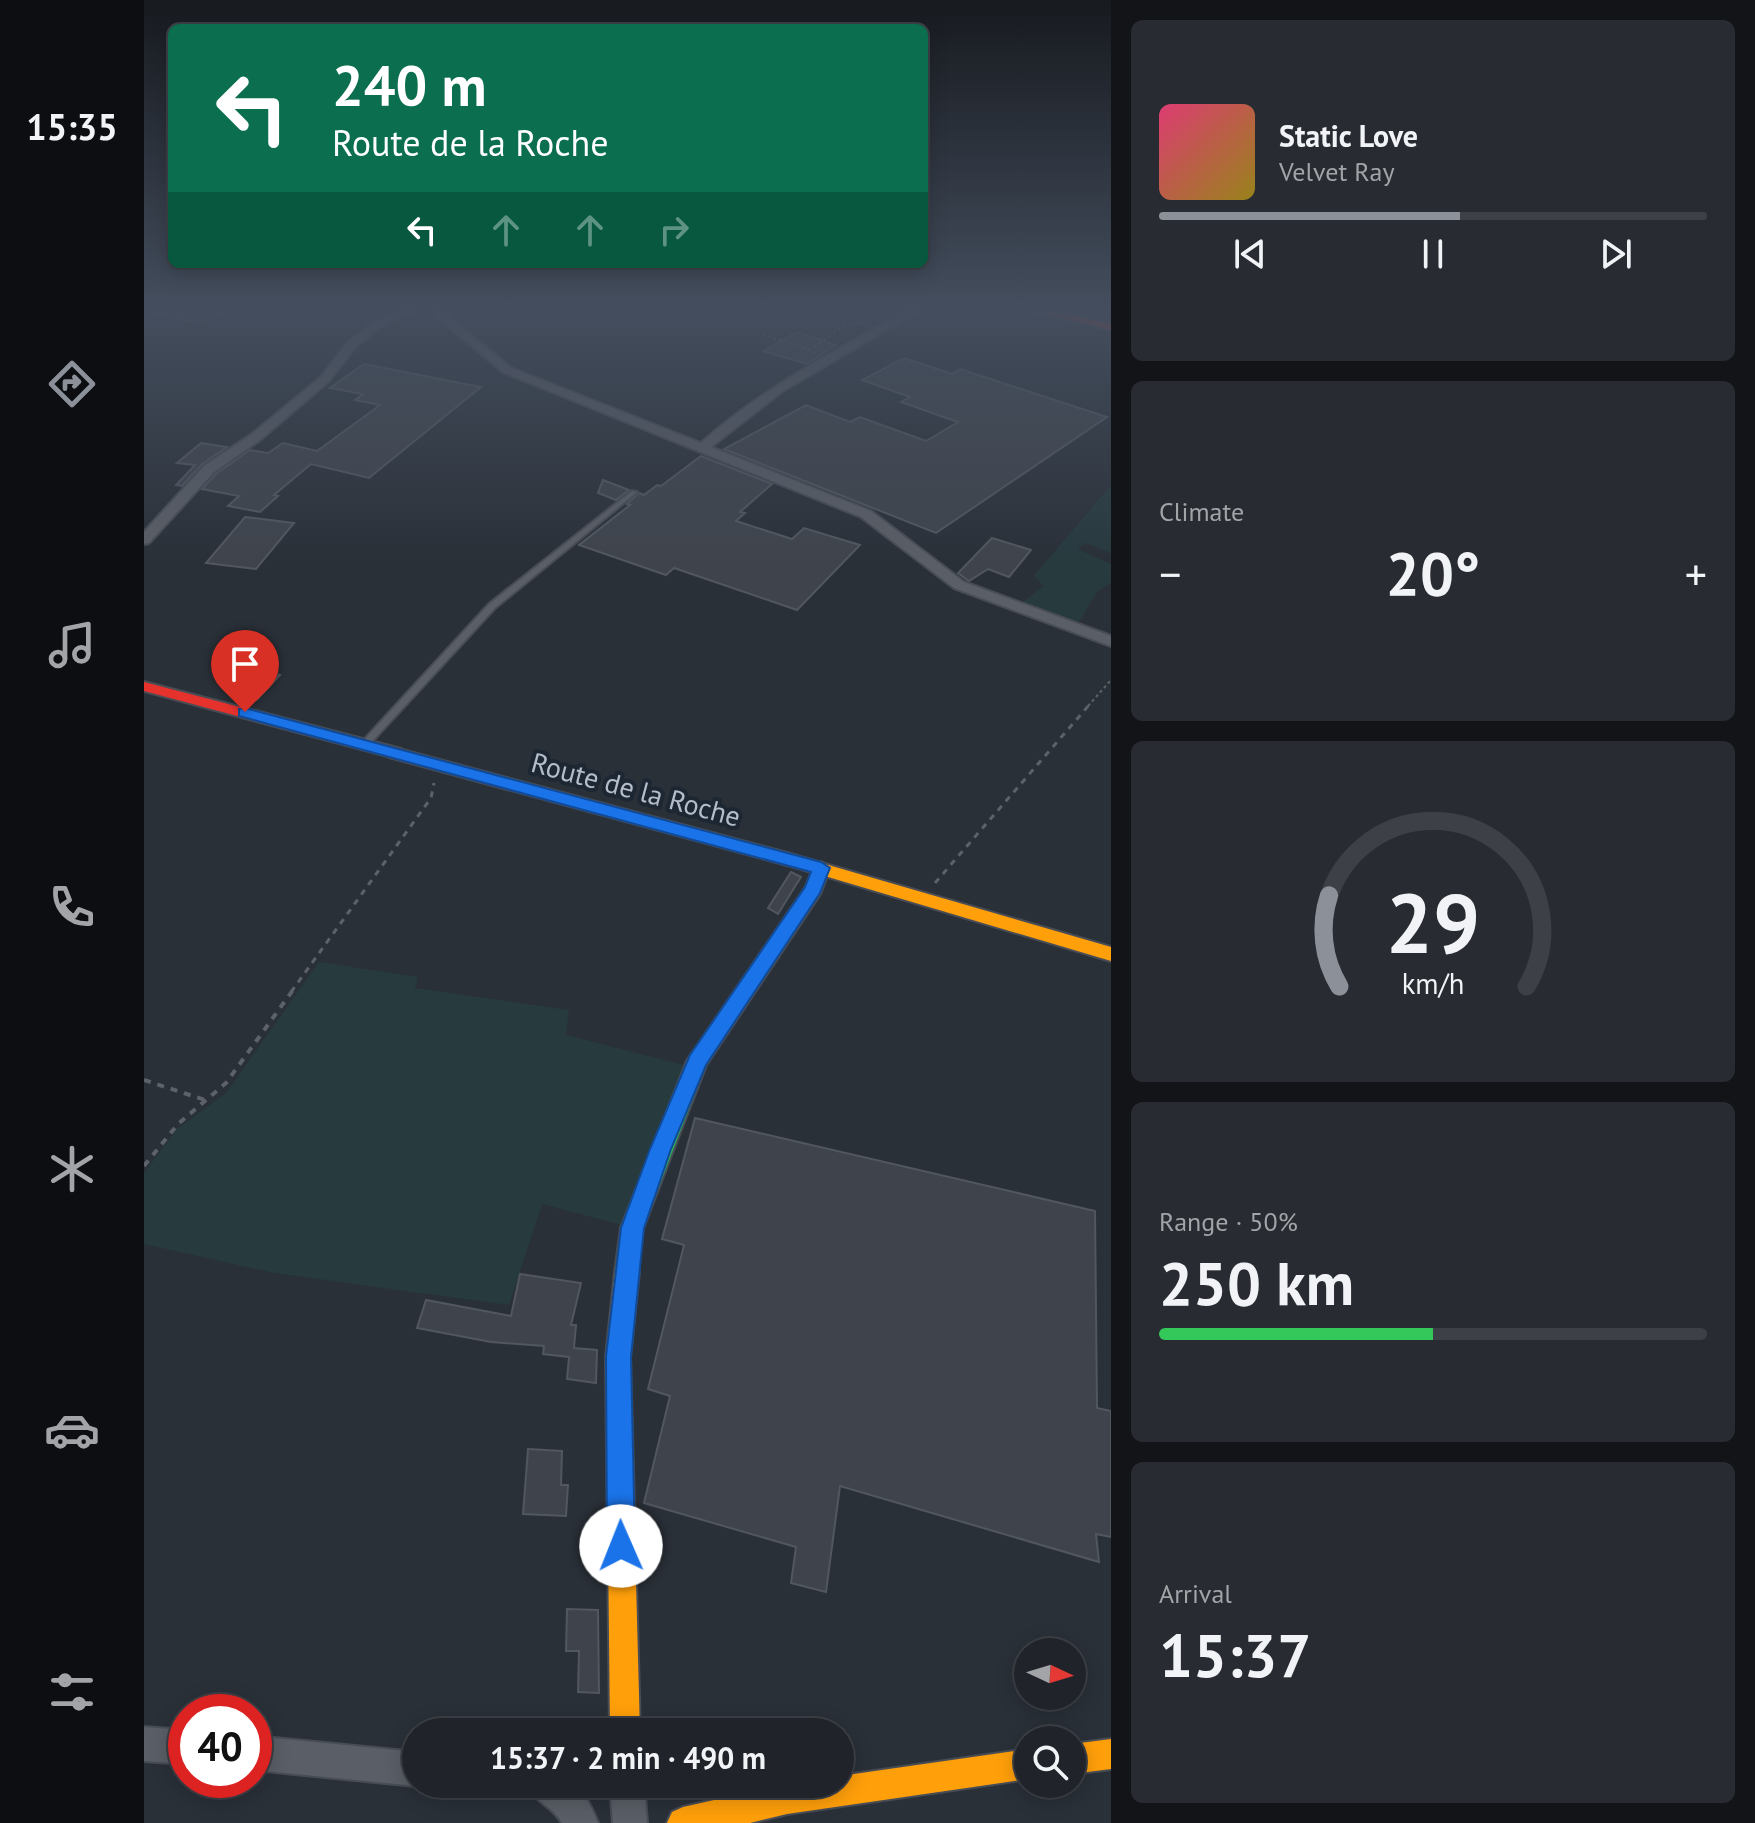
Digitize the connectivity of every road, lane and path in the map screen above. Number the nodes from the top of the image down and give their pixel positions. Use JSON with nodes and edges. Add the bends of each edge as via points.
{"nodes":[{"id":1,"x":311,"y":391,"type":"edge"},
{"id":2,"x":560,"y":391,"type":"edge"},
{"id":3,"x":776,"y":391,"type":"edge"},
{"id":4,"x":701,"y":450,"type":"junction"},
{"id":5,"x":634,"y":492,"type":"dead end"},
{"id":6,"x":144,"y":540,"type":"edge"},
{"id":7,"x":1111,"y":641,"type":"edge"},
{"id":8,"x":1111,"y":680,"type":"edge"},
{"id":9,"x":144,"y":686,"type":"edge"},
{"id":10,"x":364,"y":745,"type":"junction"},
{"id":11,"x":436,"y":764,"type":"junction"},
{"id":12,"x":821,"y":868,"type":"junction"},
{"id":13,"x":922,"y":897,"type":"junction"},
{"id":14,"x":1111,"y":954,"type":"edge"},
{"id":15,"x":144,"y":1080,"type":"edge"},
{"id":16,"x":206,"y":1100,"type":"junction"},
{"id":17,"x":144,"y":1166,"type":"edge"},
{"id":18,"x":625,"y":1718,"type":"edge"},
{"id":19,"x":144,"y":1744,"type":"edge"},
{"id":20,"x":168,"y":1746,"type":"edge"},
{"id":21,"x":1111,"y":1754,"type":"edge"},
{"id":22,"x":272,"y":1755,"type":"edge"},
{"id":23,"x":1086,"y":1757,"type":"edge"},
{"id":24,"x":1014,"y":1766,"type":"edge"},
{"id":25,"x":402,"y":1768,"type":"edge"},
{"id":26,"x":563,"y":1798,"type":"edge"},
{"id":27,"x":628,"y":1798,"type":"edge"},
{"id":28,"x":581,"y":1823,"type":"edge"},
{"id":29,"x":630,"y":1823,"type":"edge"},
{"id":30,"x":683,"y":1823,"type":"edge"}],
"edges":[{"from":1,"to":6,"type":"street","via":[[209,469]]},
{"from":2,"to":4,"type":"street"},
{"from":3,"to":4,"type":"street"},
{"from":4,"to":7,"type":"street","via":[[866,514],[959,585]]},
{"from":5,"to":10,"type":"lane","via":[[492,606]]},
{"from":8,"to":13,"type":"path"},
{"from":9,"to":10,"type":"street","name":"Route de la Roche"},
{"from":10,"to":11,"type":"street","name":"Route de la Roche"},
{"from":11,"to":12,"type":"street","name":"Route de la Roche"},
{"from":11,"to":16,"type":"path","via":[[431,798],[226,1083]]},
{"from":12,"to":13,"type":"street","name":"Route de la Roche"},
{"from":12,"to":18,"type":"street","via":[[814,889],[697,1061],[632,1228],[618,1357]]},
{"from":13,"to":14,"type":"street","name":"Route de la Roche"},
{"from":15,"to":16,"type":"path"},
{"from":16,"to":17,"type":"path"},
{"from":19,"to":20,"type":"street"},
{"from":21,"to":23,"type":"street"},
{"from":22,"to":25,"type":"street"},
{"from":24,"to":30,"type":"street","via":[[787,1799]]},
{"from":26,"to":28,"type":"street"},
{"from":27,"to":29,"type":"street"}]}
